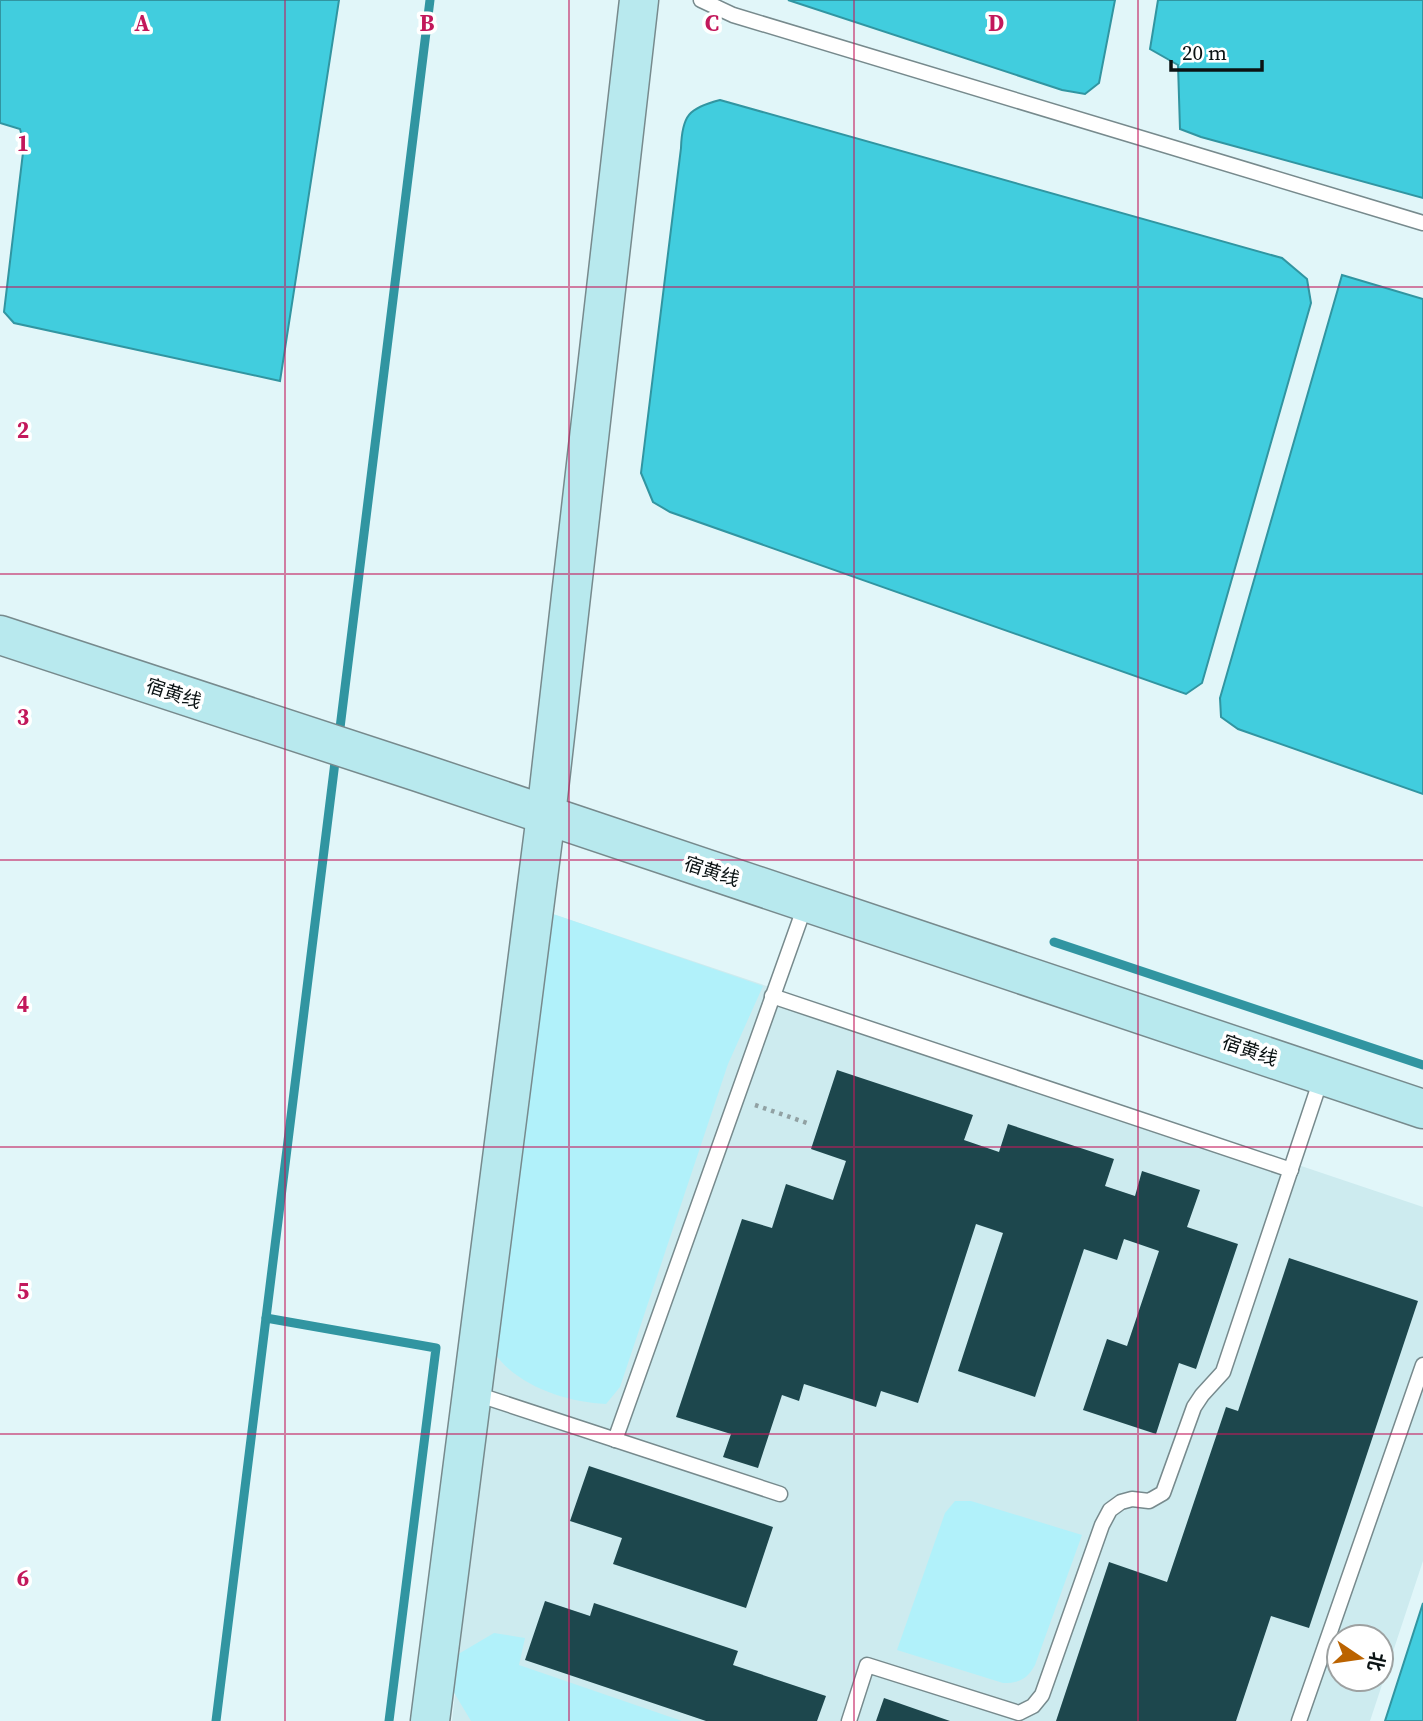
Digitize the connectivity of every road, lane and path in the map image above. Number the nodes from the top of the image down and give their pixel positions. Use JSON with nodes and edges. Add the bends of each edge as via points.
{"nodes":[{"id":1,"x":639,"y":0,"type":"edge"},
{"id":2,"x":701,"y":0,"type":"edge"},
{"id":3,"x":1423,"y":223,"type":"edge"},
{"id":4,"x":0,"y":635,"type":"edge"},
{"id":5,"x":546,"y":816,"type":"junction"},
{"id":6,"x":806,"y":902,"type":"junction"},
{"id":7,"x":772,"y":996,"type":"junction"},
{"id":8,"x":1323,"y":1075,"type":"junction"},
{"id":9,"x":736,"y":1098,"type":"junction"},
{"id":10,"x":1423,"y":1109,"type":"edge"},
{"id":11,"x":810,"y":1124,"type":"dead end"},
{"id":12,"x":1291,"y":1170,"type":"junction"},
{"id":13,"x":1423,"y":1365,"type":"edge"},
{"id":14,"x":472,"y":1393,"type":"junction"},
{"id":15,"x":615,"y":1440,"type":"junction"},
{"id":16,"x":780,"y":1494,"type":"dead end"},
{"id":17,"x":430,"y":1721,"type":"edge"},
{"id":18,"x":849,"y":1721,"type":"edge"},
{"id":19,"x":1300,"y":1721,"type":"edge"}],
"edges":[{"from":1,"to":5,"type":"street"},
{"from":2,"to":3,"type":"lane","via":[[733,15]]},
{"from":4,"to":5,"type":"street","name":"宿黄线"},
{"from":5,"to":6,"type":"street","name":"宿黄线"},
{"from":5,"to":14,"type":"street"},
{"from":6,"to":7,"type":"lane"},
{"from":6,"to":8,"type":"street","name":"宿黄线"},
{"from":7,"to":9,"type":"lane"},
{"from":7,"to":12,"type":"lane"},
{"from":8,"to":10,"type":"street","name":"宿黄线"},
{"from":8,"to":12,"type":"lane"},
{"from":9,"to":11,"type":"path"},
{"from":9,"to":15,"type":"lane"},
{"from":12,"to":18,"type":"lane","via":[[1223,1372],[1194,1407],[1163,1493],[1149,1501],[1121,1502],[1106,1517],[1042,1695],[1019,1713],[867,1665]]},
{"from":13,"to":19,"type":"lane"},
{"from":14,"to":15,"type":"lane"},
{"from":14,"to":17,"type":"street"},
{"from":15,"to":16,"type":"lane"}]}
